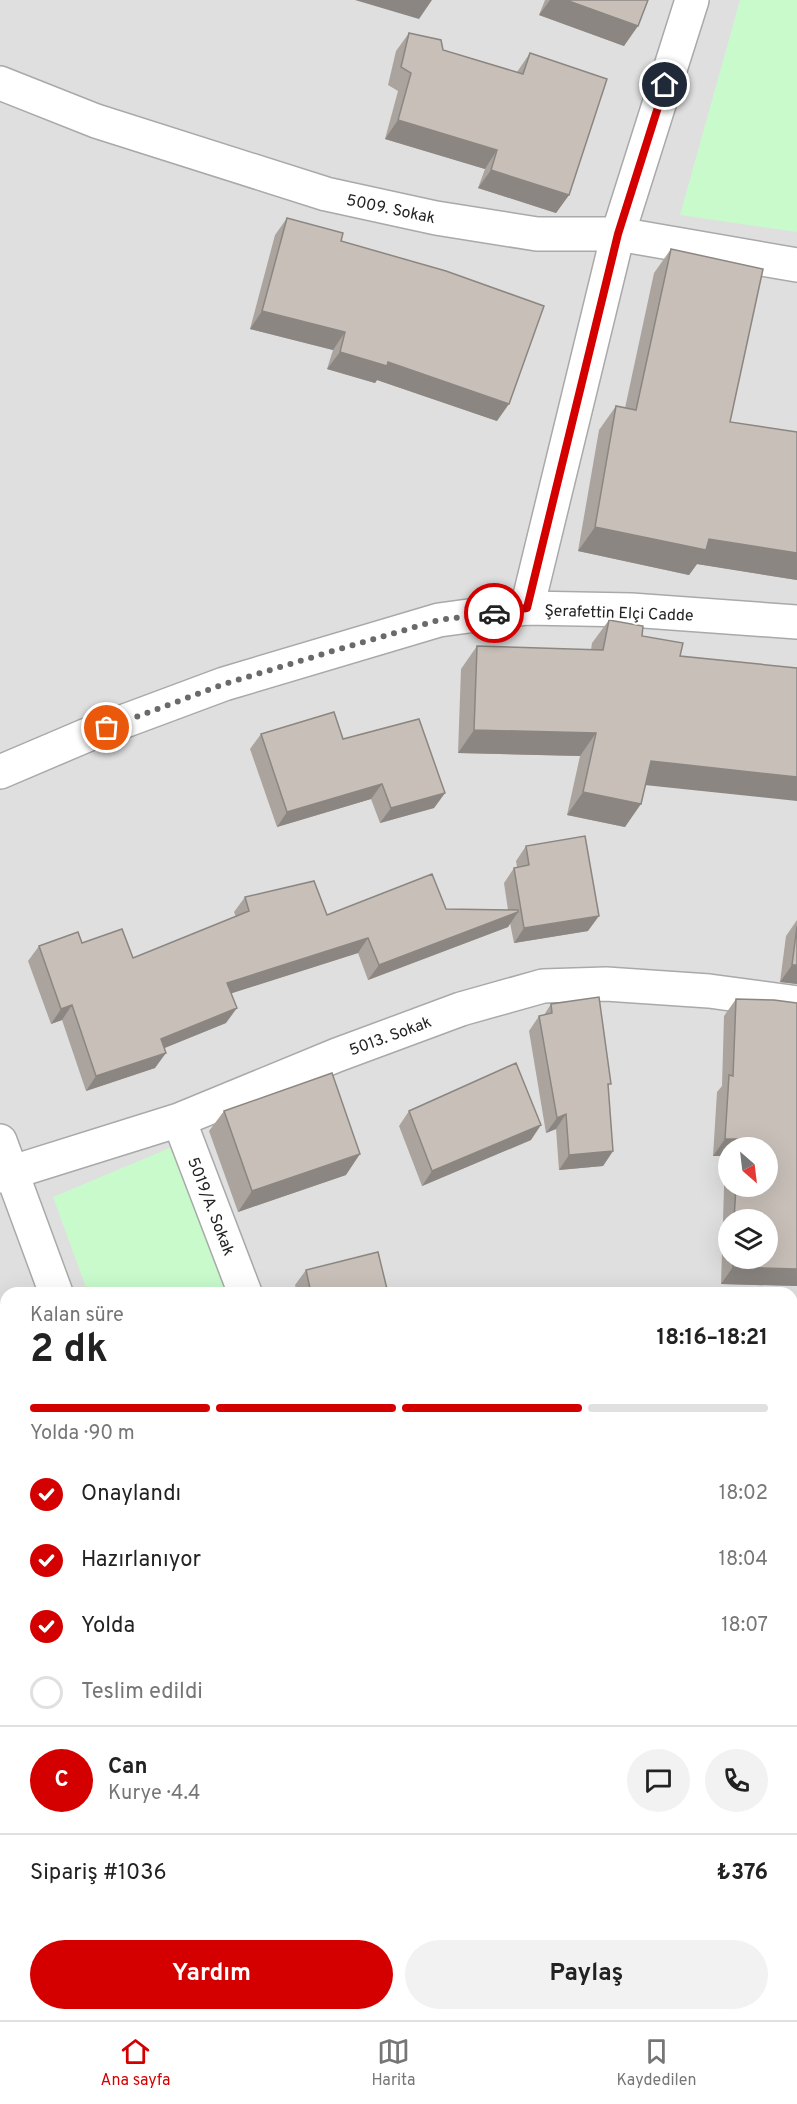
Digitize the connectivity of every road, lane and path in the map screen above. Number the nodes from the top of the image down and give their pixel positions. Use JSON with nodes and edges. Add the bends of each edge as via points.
{"nodes":[{"id":1,"x":692,"y":0,"type":"edge"},
{"id":2,"x":0,"y":83,"type":"edge"},
{"id":3,"x":618,"y":234,"type":"junction"},
{"id":4,"x":797,"y":265,"type":"edge"},
{"id":5,"x":527,"y":608,"type":"junction"},
{"id":6,"x":797,"y":622,"type":"edge"},
{"id":7,"x":0,"y":772,"type":"edge"},
{"id":8,"x":797,"y":1003,"type":"edge"},
{"id":9,"x":179,"y":1120,"type":"junction"},
{"id":10,"x":0,"y":1141,"type":"edge"},
{"id":11,"x":6,"y":1174,"type":"edge"},
{"id":12,"x":53,"y":1287,"type":"edge"},
{"id":13,"x":243,"y":1287,"type":"edge"}],
"edges":[{"from":1,"to":3,"type":"street"},
{"from":2,"to":3,"type":"street","name":"5009. Sokak","via":[[96,121],[326,194],[436,218],[537,234]]},
{"from":3,"to":4,"type":"street","name":"5009. Sokak"},
{"from":3,"to":5,"type":"street"},
{"from":5,"to":6,"type":"street","name":"Şerafettin Elçi Cadde","via":[[631,610]]},
{"from":5,"to":7,"type":"street","name":"Şerafettin Elçi Cadde","via":[[439,620],[224,684]]},
{"from":8,"to":9,"type":"street","name":"5013. Sokak","via":[[617,985],[543,986],[461,1009]]},
{"from":9,"to":11,"type":"street","name":"5013. Sokak"},
{"from":9,"to":13,"type":"street","name":"5019/A. Sokak"},
{"from":10,"to":11,"type":"street"},
{"from":11,"to":12,"type":"street"}]}
